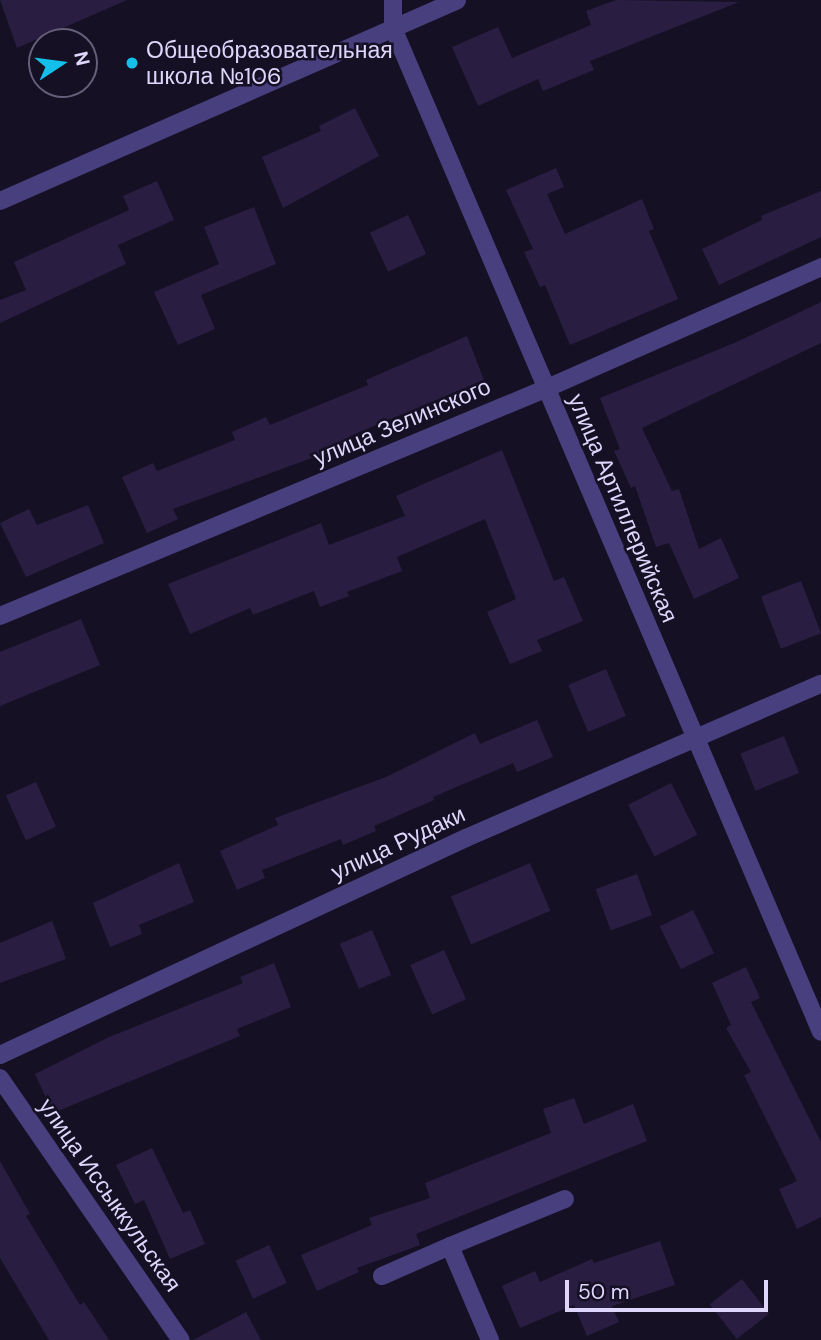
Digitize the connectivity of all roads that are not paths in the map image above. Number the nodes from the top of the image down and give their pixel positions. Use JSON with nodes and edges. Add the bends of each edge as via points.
{"nodes":[{"id":1,"x":393,"y":0,"type":"edge"},
{"id":2,"x":457,"y":0,"type":"edge"},
{"id":3,"x":393,"y":28,"type":"junction"},
{"id":4,"x":0,"y":201,"type":"edge"},
{"id":5,"x":821,"y":267,"type":"edge"},
{"id":6,"x":545,"y":389,"type":"junction"},
{"id":7,"x":0,"y":615,"type":"edge"},
{"id":8,"x":821,"y":684,"type":"edge"},
{"id":9,"x":696,"y":738,"type":"junction"},
{"id":10,"x":821,"y":1032,"type":"edge"},
{"id":11,"x":0,"y":1055,"type":"edge"},
{"id":12,"x":0,"y":1078,"type":"edge"},
{"id":13,"x":565,"y":1199,"type":"dead end"},
{"id":14,"x":450,"y":1246,"type":"junction"},
{"id":15,"x":383,"y":1276,"type":"dead end"},
{"id":16,"x":181,"y":1340,"type":"edge"},
{"id":17,"x":490,"y":1340,"type":"edge"}],
"edges":[{"from":1,"to":3,"type":"street","name":"улица Артиллерийская"},
{"from":2,"to":3,"type":"street"},
{"from":3,"to":4,"type":"street"},
{"from":3,"to":6,"type":"street","name":"улица Артиллерийская"},
{"from":5,"to":6,"type":"street","name":"улица Зелинского"},
{"from":6,"to":7,"type":"street","name":"улица Зелинского"},
{"from":6,"to":9,"type":"street","name":"улица Артиллерийская"},
{"from":8,"to":9,"type":"street","name":"улица Рудаки"},
{"from":9,"to":10,"type":"street","name":"улица Артиллерийская"},
{"from":9,"to":11,"type":"street","name":"улица Рудаки","via":[[466,838]]},
{"from":12,"to":16,"type":"street","name":"улица Иссыккульская"},
{"from":13,"to":14,"type":"street"},
{"from":14,"to":15,"type":"street"},
{"from":14,"to":17,"type":"street"}]}
